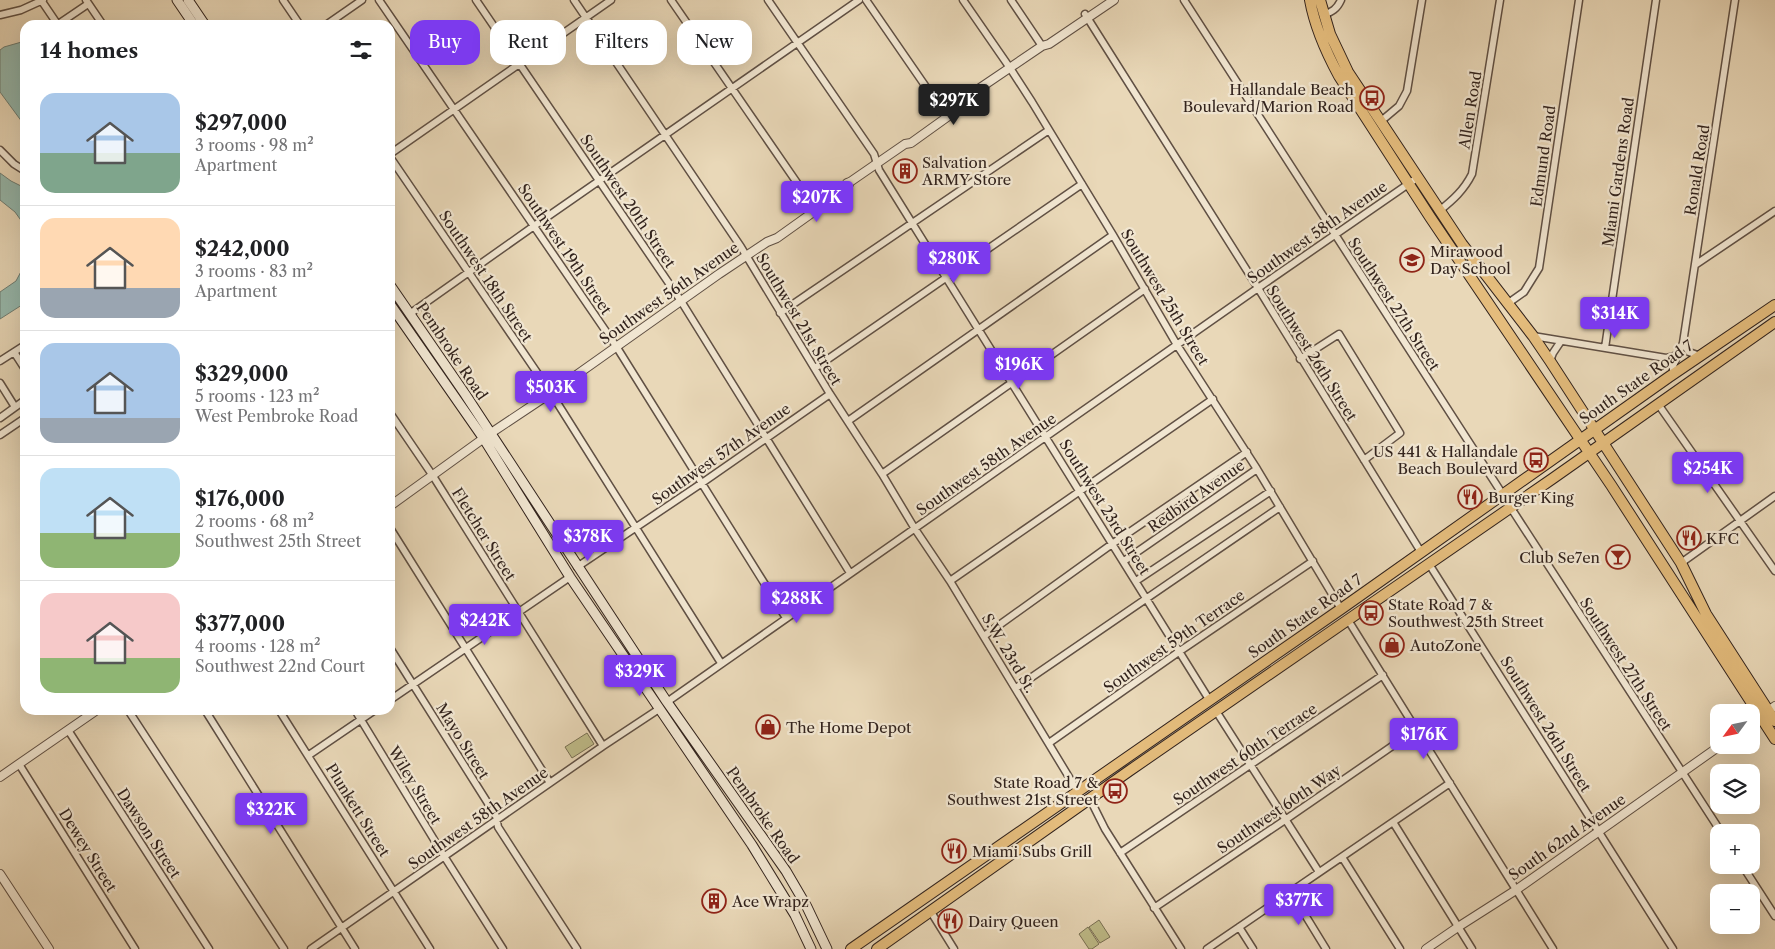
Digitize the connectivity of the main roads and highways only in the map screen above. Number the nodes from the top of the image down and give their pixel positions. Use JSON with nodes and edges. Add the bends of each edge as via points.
{"nodes":[{"id":1,"x":177,"y":0,"type":"edge"},
{"id":2,"x":188,"y":0,"type":"edge"},
{"id":3,"x":1310,"y":0,"type":"edge"},
{"id":4,"x":1320,"y":0,"type":"edge"},
{"id":5,"x":1323,"y":15,"type":"junction"},
{"id":6,"x":191,"y":20,"type":"edge"},
{"id":7,"x":202,"y":20,"type":"edge"},
{"id":8,"x":1324,"y":48,"type":"junction"},
{"id":9,"x":1367,"y":101,"type":"junction"},
{"id":10,"x":1413,"y":181,"type":"junction"},
{"id":11,"x":1450,"y":245,"type":"junction"},
{"id":12,"x":395,"y":292,"type":"edge"},
{"id":13,"x":395,"y":302,"type":"edge"},
{"id":14,"x":1507,"y":304,"type":"junction"},
{"id":15,"x":1775,"y":305,"type":"edge"},
{"id":16,"x":395,"y":311,"type":"edge"},
{"id":17,"x":411,"y":314,"type":"junction"},
{"id":18,"x":1762,"y":314,"type":"junction"},
{"id":19,"x":1775,"y":315,"type":"edge"},
{"id":20,"x":1775,"y":322,"type":"edge"},
{"id":21,"x":411,"y":334,"type":"junction"},
{"id":22,"x":1753,"y":337,"type":"junction"},
{"id":23,"x":442,"y":360,"type":"junction"},
{"id":24,"x":1594,"y":430,"type":"junction"},
{"id":25,"x":488,"y":436,"type":"junction"},
{"id":26,"x":1581,"y":439,"type":"junction"},
{"id":27,"x":1602,"y":444,"type":"junction"},
{"id":28,"x":1590,"y":452,"type":"junction"},
{"id":29,"x":543,"y":532,"type":"junction"},
{"id":30,"x":577,"y":567,"type":"junction"},
{"id":31,"x":570,"y":577,"type":"junction"},
{"id":32,"x":1356,"y":598,"type":"junction"},
{"id":33,"x":1341,"y":609,"type":"junction"},
{"id":34,"x":610,"y":618,"type":"junction"},
{"id":35,"x":1348,"y":620,"type":"junction"},
{"id":36,"x":1332,"y":631,"type":"junction"},
{"id":37,"x":627,"y":661,"type":"junction"},
{"id":38,"x":667,"y":702,"type":"junction"},
{"id":39,"x":659,"y":709,"type":"junction"},
{"id":40,"x":1768,"y":711,"type":"edge"},
{"id":41,"x":1775,"y":721,"type":"edge"},
{"id":42,"x":1775,"y":739,"type":"edge"},
{"id":43,"x":702,"y":752,"type":"junction"},
{"id":44,"x":1098,"y":778,"type":"junction"},
{"id":45,"x":1078,"y":792,"type":"junction"},
{"id":46,"x":1090,"y":799,"type":"junction"},
{"id":47,"x":1070,"y":813,"type":"junction"},
{"id":48,"x":1014,"y":836,"type":"junction"},
{"id":49,"x":1001,"y":862,"type":"junction"},
{"id":50,"x":811,"y":949,"type":"edge"},
{"id":51,"x":827,"y":949,"type":"edge"},
{"id":52,"x":851,"y":949,"type":"edge"},
{"id":53,"x":877,"y":949,"type":"edge"}],
"edges":[{"from":1,"to":6,"type":"main road"},
{"from":2,"to":7,"type":"main road"},
{"from":3,"to":5,"type":"main road"},
{"from":3,"to":8,"type":"main road"},
{"from":4,"to":5,"type":"main road"},
{"from":5,"to":9,"type":"main road","via":[[1337,52]]},
{"from":8,"to":9,"type":"main road","via":[[1332,51],[1352,87]]},
{"from":8,"to":10,"type":"main road","via":[[1339,76]]},
{"from":9,"to":10,"type":"main road"},
{"from":10,"to":11,"type":"main road"},
{"from":10,"to":14,"type":"main road"},
{"from":11,"to":14,"type":"main road","via":[[1494,298]]},
{"from":11,"to":26,"type":"main road"},
{"from":12,"to":17,"type":"main road","name":"Pembroke Road"},
{"from":13,"to":17,"type":"main road","via":[[402,311]]},
{"from":14,"to":24,"type":"main road","via":[[1533,336]]},
{"from":15,"to":18,"type":"main road","name":"South State Road 7"},
{"from":16,"to":21,"type":"main road","name":"Pembroke Road"},
{"from":17,"to":23,"type":"main road","name":"Pembroke Road"},
{"from":18,"to":22,"type":"main road","via":[[1761,324]]},
{"from":18,"to":24,"type":"main road","name":"South State Road 7","via":[[1700,356],[1673,370]]},
{"from":19,"to":20,"type":"main road"},
{"from":20,"to":22,"type":"main road","name":"South State Road 7"},
{"from":21,"to":23,"type":"main road","via":[[417,333],[434,356]]},
{"from":21,"to":25,"type":"main road","name":"Pembroke Road"},
{"from":22,"to":27,"type":"main road","name":"South State Road 7"},
{"from":23,"to":25,"type":"main road","name":"Pembroke Road"},
{"from":24,"to":26,"type":"main road","name":"South State Road 7"},
{"from":24,"to":27,"type":"main road"},
{"from":25,"to":29,"type":"main road"},
{"from":25,"to":30,"type":"main road"},
{"from":26,"to":28,"type":"main road"},
{"from":26,"to":32,"type":"main road","name":"South State Road 7"},
{"from":27,"to":28,"type":"main road","name":"South State Road 7"},
{"from":27,"to":40,"type":"main road","via":[[1680,563],[1706,614]]},
{"from":28,"to":35,"type":"main road","name":"South State Road 7"},
{"from":28,"to":40,"type":"main road"},
{"from":29,"to":30,"type":"main road","via":[[550,537],[565,561]]},
{"from":29,"to":31,"type":"main road"},
{"from":30,"to":34,"type":"main road"},
{"from":31,"to":34,"type":"main road","via":[[580,582],[597,607]]},
{"from":31,"to":37,"type":"main road"},
{"from":32,"to":33,"type":"main road","name":"South State Road 7"},
{"from":32,"to":35,"type":"main road"},
{"from":33,"to":36,"type":"main road"},
{"from":33,"to":44,"type":"main road","name":"South State Road 7"},
{"from":34,"to":38,"type":"main road","name":"Pembroke Road"},
{"from":35,"to":36,"type":"main road","name":"South State Road 7"},
{"from":36,"to":46,"type":"main road","name":"South State Road 7"},
{"from":37,"to":38,"type":"main road","via":[[652,693],[660,701]]},
{"from":37,"to":39,"type":"main road"},
{"from":38,"to":43,"type":"main road","name":"Pembroke Road"},
{"from":39,"to":43,"type":"main road","via":[[670,716],[695,749]]},
{"from":39,"to":50,"type":"main road","name":"Pembroke Road","via":[[752,845],[795,915]]},
{"from":40,"to":41,"type":"main road"},
{"from":40,"to":42,"type":"main road"},
{"from":43,"to":51,"type":"main road","name":"Pembroke Road","via":[[786,871]]},
{"from":44,"to":45,"type":"main road","name":"South State Road 7"},
{"from":44,"to":46,"type":"main road"},
{"from":45,"to":47,"type":"main road","via":[[1078,801]]},
{"from":45,"to":48,"type":"main road","name":"South State Road 7"},
{"from":46,"to":47,"type":"main road","name":"South State Road 7"},
{"from":47,"to":49,"type":"main road","name":"South State Road 7"},
{"from":48,"to":49,"type":"main road"},
{"from":48,"to":52,"type":"main road","name":"South State Road 7"},
{"from":49,"to":53,"type":"main road","name":"South State Road 7"}]}
